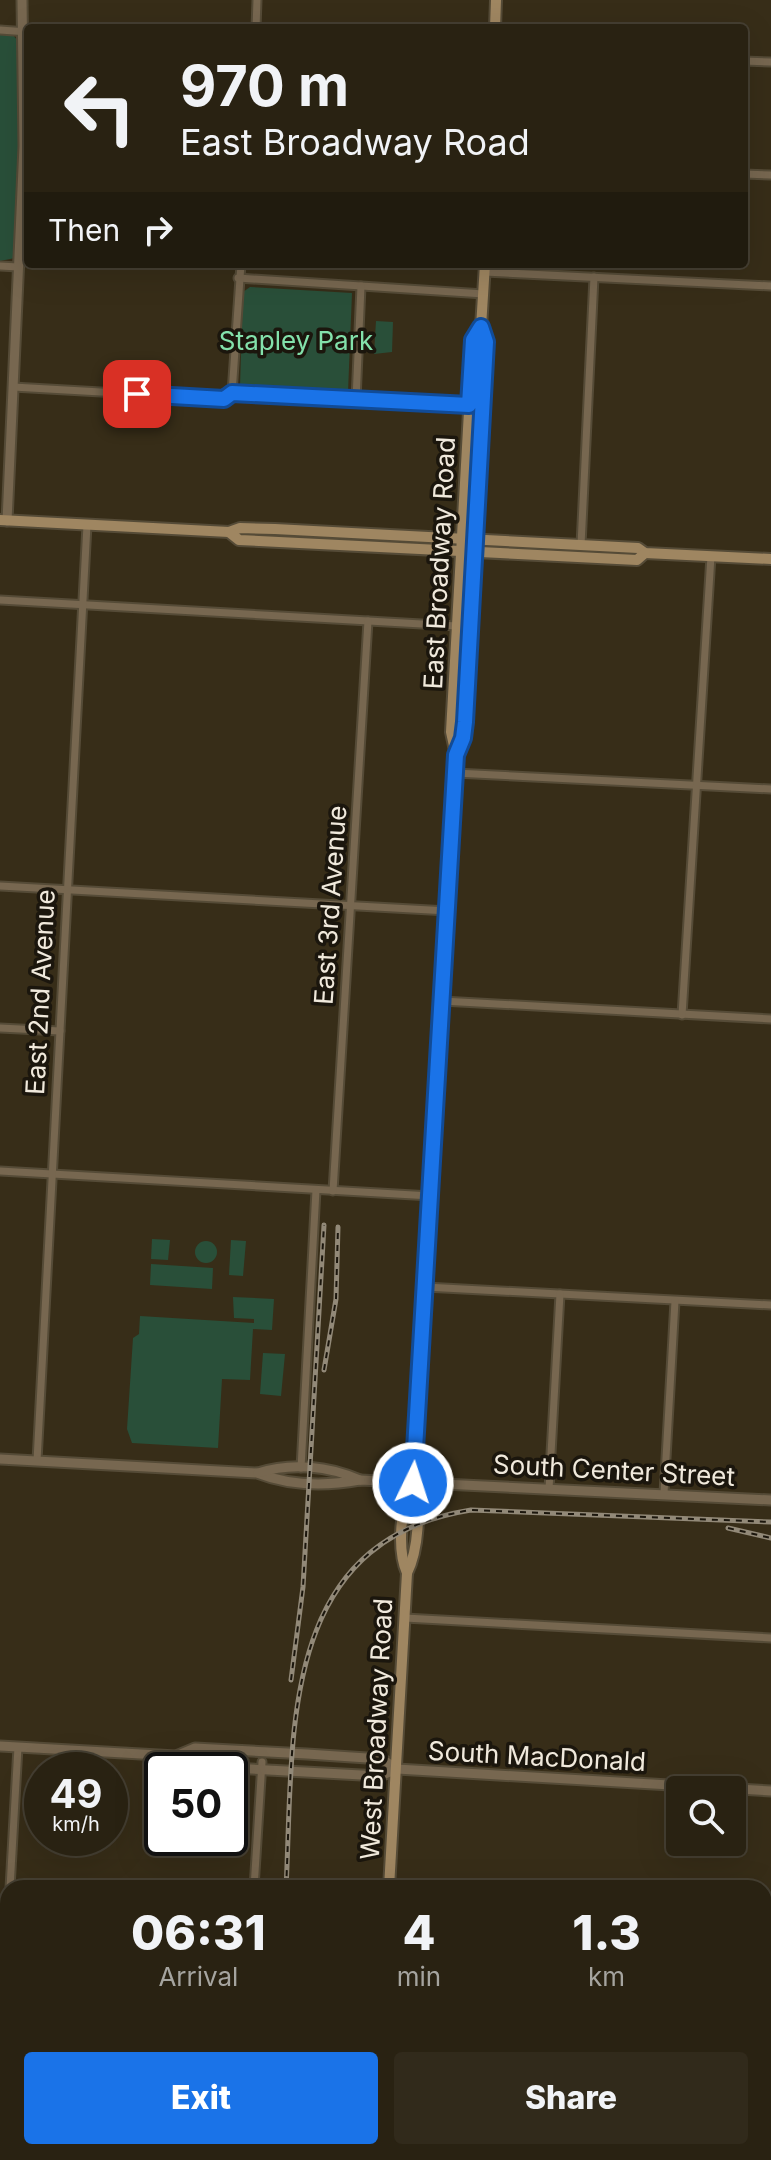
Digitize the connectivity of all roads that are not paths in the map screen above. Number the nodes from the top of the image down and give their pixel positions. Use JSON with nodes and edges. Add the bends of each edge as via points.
{"nodes":[{"id":1,"x":22,"y":0,"type":"edge"},
{"id":2,"x":257,"y":0,"type":"edge"},
{"id":3,"x":496,"y":0,"type":"edge"},
{"id":4,"x":256,"y":24,"type":"edge"},
{"id":5,"x":495,"y":24,"type":"edge"},
{"id":6,"x":0,"y":30,"type":"edge"},
{"id":7,"x":24,"y":32,"type":"edge"},
{"id":8,"x":748,"y":61,"type":"edge"},
{"id":9,"x":771,"y":62,"type":"edge"},
{"id":10,"x":24,"y":170,"type":"edge"},
{"id":11,"x":748,"y":174,"type":"edge"},
{"id":12,"x":771,"y":175,"type":"edge"},
{"id":13,"x":0,"y":266,"type":"edge"},
{"id":14,"x":18,"y":267,"type":"junction"},
{"id":15,"x":240,"y":268,"type":"edge"},
{"id":16,"x":485,"y":268,"type":"edge"},
{"id":17,"x":594,"y":277,"type":"junction"},
{"id":18,"x":238,"y":278,"type":"junction"},
{"id":19,"x":361,"y":286,"type":"junction"},
{"id":20,"x":771,"y":286,"type":"edge"},
{"id":21,"x":484,"y":294,"type":"junction"},
{"id":22,"x":481,"y":327,"type":"junction"},
{"id":23,"x":13,"y":387,"type":"junction"},
{"id":24,"x":232,"y":393,"type":"junction"},
{"id":25,"x":356,"y":400,"type":"junction"},
{"id":26,"x":469,"y":405,"type":"junction"},
{"id":27,"x":3,"y":520,"type":"edge"},
{"id":28,"x":87,"y":525,"type":"junction"},
{"id":29,"x":229,"y":532,"type":"junction"},
{"id":30,"x":469,"y":539,"type":"junction"},
{"id":31,"x":581,"y":545,"type":"junction"},
{"id":32,"x":468,"y":552,"type":"junction"},
{"id":33,"x":645,"y":553,"type":"junction"},
{"id":34,"x":711,"y":556,"type":"junction"},
{"id":35,"x":771,"y":559,"type":"edge"},
{"id":36,"x":0,"y":600,"type":"edge"},
{"id":37,"x":83,"y":605,"type":"junction"},
{"id":38,"x":368,"y":621,"type":"junction"},
{"id":39,"x":457,"y":626,"type":"junction"},
{"id":40,"x":456,"y":755,"type":"junction"},
{"id":41,"x":455,"y":773,"type":"junction"},
{"id":42,"x":697,"y":786,"type":"junction"},
{"id":43,"x":771,"y":789,"type":"edge"},
{"id":44,"x":0,"y":886,"type":"edge"},
{"id":45,"x":68,"y":889,"type":"junction"},
{"id":46,"x":350,"y":905,"type":"junction"},
{"id":47,"x":448,"y":911,"type":"junction"},
{"id":48,"x":442,"y":1001,"type":"junction"},
{"id":49,"x":682,"y":1015,"type":"junction"},
{"id":50,"x":771,"y":1019,"type":"edge"},
{"id":51,"x":0,"y":1028,"type":"edge"},
{"id":52,"x":60,"y":1031,"type":"junction"},
{"id":53,"x":0,"y":1171,"type":"edge"},
{"id":54,"x":52,"y":1174,"type":"junction"},
{"id":55,"x":316,"y":1190,"type":"junction"},
{"id":56,"x":333,"y":1191,"type":"junction"},
{"id":57,"x":431,"y":1196,"type":"junction"},
{"id":58,"x":425,"y":1287,"type":"junction"},
{"id":59,"x":560,"y":1294,"type":"junction"},
{"id":60,"x":675,"y":1301,"type":"junction"},
{"id":61,"x":771,"y":1305,"type":"edge"},
{"id":62,"x":0,"y":1459,"type":"edge"},
{"id":63,"x":37,"y":1461,"type":"junction"},
{"id":64,"x":301,"y":1468,"type":"junction"},
{"id":65,"x":257,"y":1473,"type":"junction"},
{"id":66,"x":360,"y":1480,"type":"junction"},
{"id":67,"x":413,"y":1483,"type":"junction"},
{"id":68,"x":549,"y":1489,"type":"junction"},
{"id":69,"x":664,"y":1493,"type":"junction"},
{"id":70,"x":771,"y":1500,"type":"edge"},
{"id":71,"x":405,"y":1618,"type":"junction"},
{"id":72,"x":771,"y":1638,"type":"edge"},
{"id":73,"x":0,"y":1746,"type":"edge"},
{"id":74,"x":18,"y":1747,"type":"junction"},
{"id":75,"x":186,"y":1752,"type":"edge"},
{"id":76,"x":144,"y":1754,"type":"edge"},
{"id":77,"x":248,"y":1766,"type":"edge"},
{"id":78,"x":262,"y":1766,"type":"junction"},
{"id":79,"x":397,"y":1769,"type":"junction"},
{"id":80,"x":771,"y":1791,"type":"edge"},
{"id":81,"x":10,"y":1880,"type":"edge"},
{"id":82,"x":255,"y":1880,"type":"edge"},
{"id":83,"x":390,"y":1880,"type":"edge"}],
"edges":[{"from":1,"to":7,"type":"street"},
{"from":2,"to":4,"type":"street"},
{"from":3,"to":5,"type":"main road"},
{"from":6,"to":7,"type":"street"},
{"from":8,"to":9,"type":"street"},
{"from":10,"to":14,"type":"street"},
{"from":11,"to":12,"type":"street"},
{"from":13,"to":14,"type":"street"},
{"from":14,"to":23,"type":"street"},
{"from":15,"to":18,"type":"street"},
{"from":16,"to":17,"type":"street"},
{"from":16,"to":21,"type":"main road","name":"East Broadway Road"},
{"from":17,"to":20,"type":"street"},
{"from":17,"to":31,"type":"street"},
{"from":18,"to":19,"type":"street"},
{"from":18,"to":24,"type":"street"},
{"from":19,"to":21,"type":"street"},
{"from":19,"to":25,"type":"street"},
{"from":21,"to":22,"type":"main road","name":"East Broadway Road"},
{"from":22,"to":26,"type":"main road","name":"East Broadway Road","via":[[473,340]]},
{"from":22,"to":30,"type":"main road","name":"East Broadway Road","via":[[486,342]]},
{"from":23,"to":24,"type":"street","via":[[224,399]]},
{"from":23,"to":27,"type":"street"},
{"from":24,"to":25,"type":"street"},
{"from":25,"to":26,"type":"street"},
{"from":26,"to":30,"type":"main road","name":"East Broadway Road"},
{"from":27,"to":28,"type":"main road"},
{"from":28,"to":29,"type":"main road"},
{"from":28,"to":37,"type":"street","name":"East 2nd Avenue"},
{"from":29,"to":30,"type":"main road","via":[[240,528]]},
{"from":29,"to":32,"type":"main road","via":[[239,540]]},
{"from":30,"to":31,"type":"main road"},
{"from":30,"to":32,"type":"main road","name":"East Broadway Road"},
{"from":31,"to":33,"type":"main road","via":[[638,548]]},
{"from":32,"to":33,"type":"main road","via":[[637,560]]},
{"from":32,"to":39,"type":"main road","name":"East Broadway Road"},
{"from":32,"to":40,"type":"main road","name":"East Broadway Road","via":[[463,738]]},
{"from":33,"to":34,"type":"main road"},
{"from":34,"to":35,"type":"main road"},
{"from":34,"to":42,"type":"street"},
{"from":36,"to":37,"type":"street"},
{"from":37,"to":38,"type":"street"},
{"from":37,"to":45,"type":"street","name":"East 2nd Avenue"},
{"from":38,"to":39,"type":"street"},
{"from":38,"to":46,"type":"street","name":"East 3rd Avenue"},
{"from":39,"to":40,"type":"main road","name":"East Broadway Road","via":[[451,732]]},
{"from":40,"to":41,"type":"main road","name":"East Broadway Road"},
{"from":41,"to":42,"type":"street"},
{"from":41,"to":47,"type":"main road","name":"East Broadway Road"},
{"from":42,"to":43,"type":"street"},
{"from":42,"to":49,"type":"street"},
{"from":44,"to":45,"type":"street"},
{"from":45,"to":46,"type":"street"},
{"from":45,"to":52,"type":"street","name":"East 2nd Avenue"},
{"from":46,"to":47,"type":"street"},
{"from":46,"to":56,"type":"street","name":"East 3rd Avenue"},
{"from":47,"to":48,"type":"main road","name":"East Broadway Road"},
{"from":48,"to":49,"type":"street"},
{"from":48,"to":57,"type":"main road","name":"East Broadway Road"},
{"from":49,"to":50,"type":"street"},
{"from":51,"to":52,"type":"street"},
{"from":52,"to":54,"type":"street","name":"East 2nd Avenue"},
{"from":53,"to":54,"type":"street"},
{"from":54,"to":55,"type":"street"},
{"from":54,"to":63,"type":"street","name":"East 2nd Avenue"},
{"from":55,"to":56,"type":"street"},
{"from":55,"to":64,"type":"street"},
{"from":56,"to":57,"type":"street"},
{"from":57,"to":58,"type":"main road","name":"East Broadway Road"},
{"from":58,"to":59,"type":"street"},
{"from":58,"to":67,"type":"main road","name":"East Broadway Road"},
{"from":59,"to":60,"type":"street"},
{"from":59,"to":68,"type":"street"},
{"from":60,"to":61,"type":"street"},
{"from":60,"to":69,"type":"street"},
{"from":62,"to":63,"type":"street","name":"South Center Street"},
{"from":63,"to":65,"type":"street","name":"South Center Street"},
{"from":64,"to":65,"type":"street","name":"South Center Street"},
{"from":64,"to":66,"type":"street","name":"South Center Street","via":[[338,1470]]},
{"from":65,"to":66,"type":"street","name":"South Center Street","via":[[277,1481],[335,1485]]},
{"from":66,"to":67,"type":"street","name":"South Center Street"},
{"from":67,"to":68,"type":"street","name":"South Center Street"},
{"from":67,"to":71,"type":"main road","name":"West Broadway Road","via":[[405,1496]]},
{"from":68,"to":69,"type":"street","name":"South Center Street"},
{"from":69,"to":70,"type":"street","name":"South Center Street"},
{"from":71,"to":72,"type":"street"},
{"from":71,"to":79,"type":"main road","name":"West Broadway Road"},
{"from":73,"to":74,"type":"street","name":"South MacDonald"},
{"from":74,"to":76,"type":"street","name":"South MacDonald"},
{"from":74,"to":81,"type":"street"},
{"from":75,"to":79,"type":"street","name":"South MacDonald","via":[[195,1748],[382,1759]]},
{"from":77,"to":78,"type":"street","name":"South MacDonald"},
{"from":78,"to":79,"type":"street","name":"South MacDonald","via":[[380,1776]]},
{"from":78,"to":82,"type":"street"},
{"from":79,"to":80,"type":"street","name":"South MacDonald"},
{"from":79,"to":83,"type":"main road","name":"West Broadway Road"}]}
